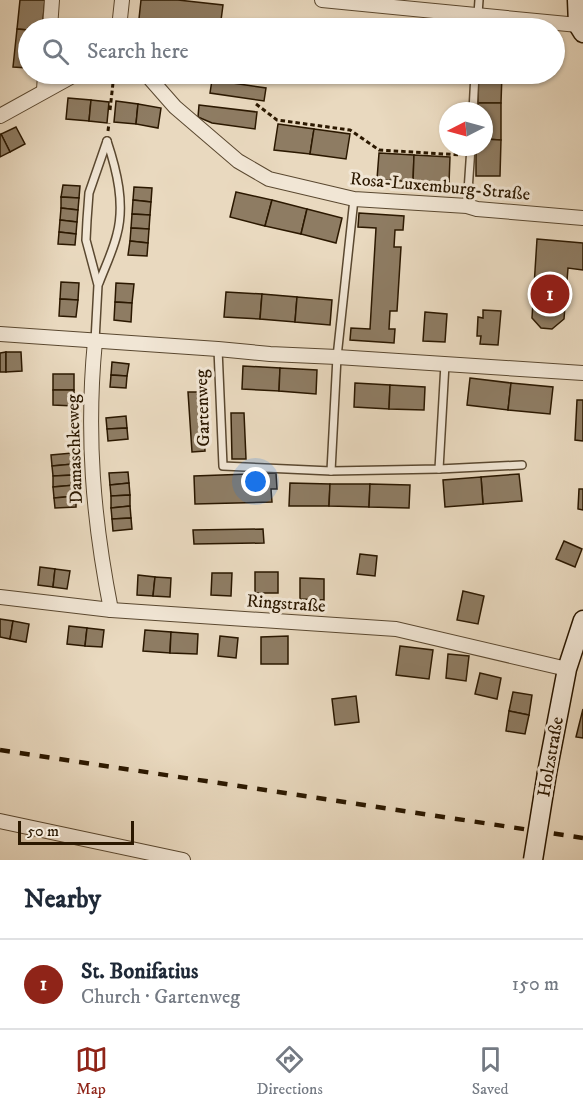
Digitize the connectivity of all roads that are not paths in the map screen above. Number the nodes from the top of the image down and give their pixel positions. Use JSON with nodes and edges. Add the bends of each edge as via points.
{"nodes":[{"id":1,"x":52,"y":0,"type":"edge"},
{"id":2,"x":122,"y":0,"type":"edge"},
{"id":3,"x":322,"y":0,"type":"edge"},
{"id":4,"x":479,"y":0,"type":"edge"},
{"id":5,"x":577,"y":0,"type":"edge"},
{"id":6,"x":51,"y":18,"type":"edge"},
{"id":7,"x":120,"y":18,"type":"edge"},
{"id":8,"x":450,"y":18,"type":"edge"},
{"id":9,"x":478,"y":18,"type":"edge"},
{"id":10,"x":565,"y":28,"type":"edge"},
{"id":11,"x":580,"y":29,"type":"edge"},
{"id":12,"x":44,"y":84,"type":"edge"},
{"id":13,"x":57,"y":84,"type":"edge"},
{"id":14,"x":155,"y":84,"type":"edge"},
{"id":15,"x":474,"y":84,"type":"edge"},
{"id":16,"x":44,"y":91,"type":"junction"},
{"id":17,"x":473,"y":102,"type":"edge"},
{"id":18,"x":0,"y":116,"type":"edge"},
{"id":19,"x":470,"y":156,"type":"edge"},
{"id":20,"x":354,"y":199,"type":"junction"},
{"id":21,"x":467,"y":206,"type":"junction"},
{"id":22,"x":583,"y":218,"type":"edge"},
{"id":23,"x":98,"y":285,"type":"junction"},
{"id":24,"x":0,"y":334,"type":"edge"},
{"id":25,"x":95,"y":341,"type":"junction"},
{"id":26,"x":218,"y":349,"type":"junction"},
{"id":27,"x":337,"y":357,"type":"junction"},
{"id":28,"x":445,"y":364,"type":"junction"},
{"id":29,"x":583,"y":373,"type":"edge"},
{"id":30,"x":522,"y":465,"type":"dead end"},
{"id":31,"x":439,"y":469,"type":"junction"},
{"id":32,"x":331,"y":471,"type":"junction"},
{"id":33,"x":0,"y":597,"type":"edge"},
{"id":34,"x":111,"y":610,"type":"junction"},
{"id":35,"x":583,"y":620,"type":"edge"},
{"id":36,"x":567,"y":669,"type":"junction"},
{"id":37,"x":0,"y":821,"type":"edge"},
{"id":38,"x":183,"y":860,"type":"edge"},
{"id":39,"x":533,"y":860,"type":"edge"}],
"edges":[{"from":1,"to":6,"type":"street"},
{"from":2,"to":7,"type":"street"},
{"from":3,"to":8,"type":"street"},
{"from":4,"to":9,"type":"lane"},
{"from":5,"to":11,"type":"street"},
{"from":10,"to":11,"type":"street"},
{"from":12,"to":16,"type":"street"},
{"from":13,"to":16,"type":"street"},
{"from":14,"to":20,"type":"street","name":"Rosa-Luxemburg-Straße","via":[[175,107],[238,161],[269,179]]},
{"from":15,"to":17,"type":"lane"},
{"from":16,"to":18,"type":"street"},
{"from":19,"to":21,"type":"lane"},
{"from":20,"to":21,"type":"street","name":"Rosa-Luxemburg-Straße"},
{"from":20,"to":27,"type":"lane"},
{"from":21,"to":22,"type":"street","name":"Rosa-Luxemburg-Straße"},
{"from":23,"to":23,"type":"lane","name":"Damaschkeweg","via":[[118,233],[121,208],[107,141],[89,193],[87,219],[86,240]]},
{"from":23,"to":25,"type":"lane","name":"Damaschkeweg"},
{"from":24,"to":25,"type":"street","name":"Gartenweg"},
{"from":25,"to":26,"type":"street","name":"Gartenweg"},
{"from":25,"to":34,"type":"street","name":"Damaschkeweg","via":[[90,449],[99,546]]},
{"from":26,"to":27,"type":"street","name":"Gartenweg"},
{"from":26,"to":32,"type":"lane","name":"Gartenweg","via":[[223,466]]},
{"from":27,"to":28,"type":"street","name":"Gartenweg"},
{"from":27,"to":32,"type":"lane"},
{"from":28,"to":29,"type":"street","name":"Gartenweg"},
{"from":28,"to":31,"type":"lane"},
{"from":30,"to":31,"type":"lane","name":"Gartenweg"},
{"from":31,"to":32,"type":"lane","name":"Gartenweg"},
{"from":33,"to":34,"type":"street","name":"Ringstraße"},
{"from":34,"to":36,"type":"street","name":"Ringstraße","via":[[396,629]]},
{"from":35,"to":36,"type":"street","name":"Holzstraße"},
{"from":36,"to":39,"type":"street","name":"Holzstraße","bridge":true},
{"from":37,"to":38,"type":"street"}]}
